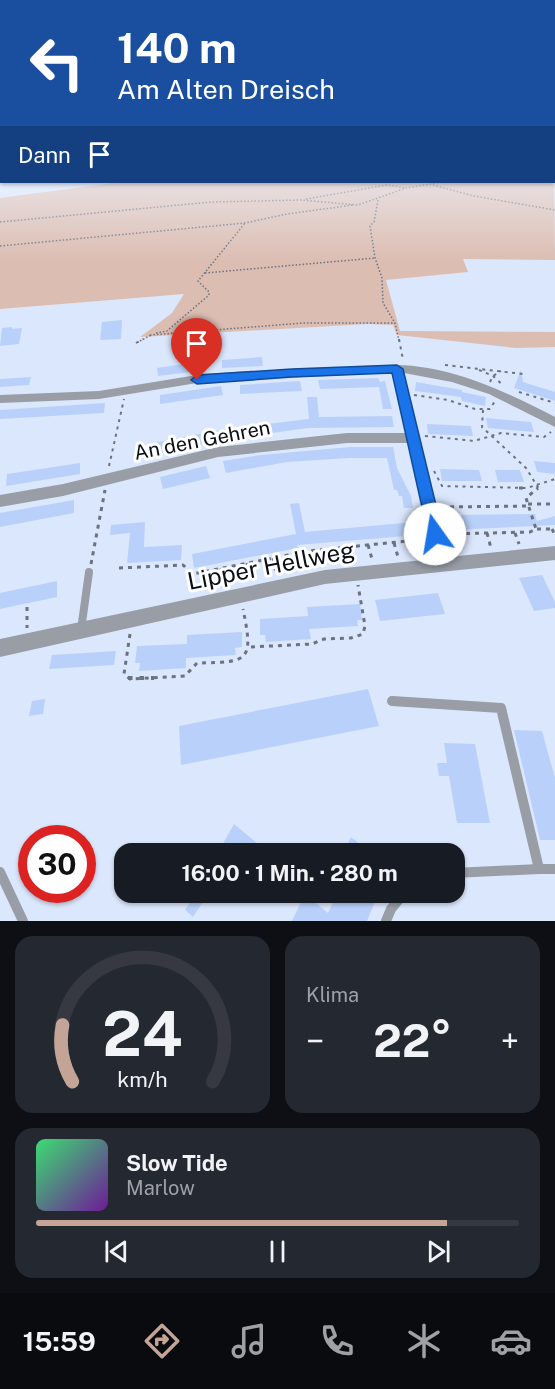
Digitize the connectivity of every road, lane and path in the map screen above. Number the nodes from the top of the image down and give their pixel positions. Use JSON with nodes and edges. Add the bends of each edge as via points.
{"nodes":[{"id":1,"x":436,"y":183,"type":"edge"},
{"id":2,"x":430,"y":184,"type":"junction"},
{"id":3,"x":406,"y":188,"type":"junction"},
{"id":4,"x":378,"y":199,"type":"junction"},
{"id":5,"x":301,"y":200,"type":"junction"},
{"id":6,"x":358,"y":205,"type":"junction"},
{"id":7,"x":555,"y":210,"type":"edge"},
{"id":8,"x":0,"y":222,"type":"edge"},
{"id":9,"x":244,"y":223,"type":"junction"},
{"id":10,"x":0,"y":246,"type":"edge"},
{"id":11,"x":375,"y":258,"type":"junction"},
{"id":12,"x":204,"y":273,"type":"junction"},
{"id":13,"x":395,"y":323,"type":"junction"},
{"id":14,"x":150,"y":335,"type":"junction"},
{"id":15,"x":136,"y":343,"type":"dead end"},
{"id":16,"x":435,"y":364,"type":"dead end"},
{"id":17,"x":400,"y":369,"type":"junction"},
{"id":18,"x":477,"y":369,"type":"junction"},
{"id":19,"x":501,"y":371,"type":"junction"},
{"id":20,"x":523,"y":374,"type":"dead end"},
{"id":21,"x":493,"y":376,"type":"junction"},
{"id":22,"x":486,"y":389,"type":"junction"},
{"id":23,"x":517,"y":392,"type":"dead end"},
{"id":24,"x":403,"y":394,"type":"junction"},
{"id":25,"x":500,"y":394,"type":"junction"},
{"id":26,"x":0,"y":399,"type":"edge"},
{"id":27,"x":555,"y":403,"type":"edge"},
{"id":28,"x":483,"y":410,"type":"junction"},
{"id":29,"x":555,"y":422,"type":"edge"},
{"id":30,"x":555,"y":428,"type":"edge"},
{"id":31,"x":413,"y":432,"type":"junction"},
{"id":32,"x":493,"y":435,"type":"junction"},
{"id":33,"x":419,"y":461,"type":"junction"},
{"id":34,"x":555,"y":479,"type":"edge"},
{"id":35,"x":536,"y":485,"type":"junction"},
{"id":36,"x":0,"y":501,"type":"edge"},
{"id":37,"x":555,"y":504,"type":"edge"},
{"id":38,"x":528,"y":505,"type":"junction"},
{"id":39,"x":429,"y":507,"type":"junction"},
{"id":40,"x":448,"y":507,"type":"junction"},
{"id":41,"x":450,"y":524,"type":"dead end"},
{"id":42,"x":536,"y":529,"type":"junction"},
{"id":43,"x":553,"y":529,"type":"edge"},
{"id":44,"x":515,"y":532,"type":"junction"},
{"id":45,"x":487,"y":533,"type":"junction"},
{"id":46,"x":555,"y":535,"type":"edge"},
{"id":47,"x":518,"y":541,"type":"dead end"},
{"id":48,"x":394,"y":543,"type":"junction"},
{"id":49,"x":490,"y":544,"type":"dead end"},
{"id":50,"x":368,"y":545,"type":"junction"},
{"id":51,"x":343,"y":547,"type":"junction"},
{"id":52,"x":438,"y":549,"type":"junction"},
{"id":53,"x":555,"y":552,"type":"edge"},
{"id":54,"x":273,"y":558,"type":"junction"},
{"id":55,"x":398,"y":559,"type":"dead end"},
{"id":56,"x":372,"y":561,"type":"dead end"},
{"id":57,"x":247,"y":563,"type":"junction"},
{"id":58,"x":119,"y":568,"type":"dead end"},
{"id":59,"x":221,"y":568,"type":"junction"},
{"id":60,"x":351,"y":568,"type":"junction"},
{"id":61,"x":89,"y":572,"type":"dead end"},
{"id":62,"x":277,"y":575,"type":"dead end"},
{"id":63,"x":250,"y":580,"type":"dead end"},
{"id":64,"x":224,"y":586,"type":"dead end"},
{"id":65,"x":240,"y":595,"type":"junction"},
{"id":66,"x":27,"y":607,"type":"dead end"},
{"id":67,"x":132,"y":619,"type":"junction"},
{"id":68,"x":27,"y":626,"type":"dead end"},
{"id":69,"x":80,"y":632,"type":"junction"},
{"id":70,"x":250,"y":647,"type":"junction"},
{"id":71,"x":0,"y":648,"type":"edge"},
{"id":72,"x":392,"y":701,"type":"dead end"},
{"id":73,"x":539,"y":869,"type":"junction"},
{"id":74,"x":555,"y":869,"type":"edge"},
{"id":75,"x":0,"y":872,"type":"edge"},
{"id":76,"x":465,"y":872,"type":"edge"},
{"id":77,"x":396,"y":903,"type":"edge"},
{"id":78,"x":23,"y":921,"type":"edge"},
{"id":79,"x":386,"y":921,"type":"edge"}],
"edges":[{"from":1,"to":2,"type":"path"},
{"from":2,"to":3,"type":"path"},
{"from":2,"to":7,"type":"path"},
{"from":3,"to":4,"type":"path"},
{"from":3,"to":5,"type":"path","via":[[387,185]]},
{"from":4,"to":6,"type":"path"},
{"from":4,"to":11,"type":"path","via":[[370,226]]},
{"from":5,"to":6,"type":"path"},
{"from":5,"to":8,"type":"path","via":[[195,203]]},
{"from":6,"to":9,"type":"path"},
{"from":9,"to":10,"type":"path"},
{"from":9,"to":12,"type":"path"},
{"from":11,"to":12,"type":"path"},
{"from":11,"to":13,"type":"path","via":[[382,278],[383,303]]},
{"from":12,"to":14,"type":"path","via":[[198,281],[209,295],[167,331]]},
{"from":13,"to":14,"type":"path"},
{"from":13,"to":17,"type":"path"},
{"from":14,"to":15,"type":"path"},
{"from":16,"to":18,"type":"path"},
{"from":17,"to":22,"type":"street","via":[[453,378]]},
{"from":17,"to":24,"type":"street"},
{"from":17,"to":26,"type":"street","via":[[235,376],[99,395]]},
{"from":18,"to":19,"type":"path"},
{"from":18,"to":21,"type":"path"},
{"from":19,"to":20,"type":"path"},
{"from":19,"to":21,"type":"path"},
{"from":21,"to":22,"type":"path"},
{"from":22,"to":25,"type":"street"},
{"from":23,"to":27,"type":"path"},
{"from":24,"to":28,"type":"path"},
{"from":24,"to":31,"type":"street"},
{"from":25,"to":28,"type":"path","via":[[490,409]]},
{"from":25,"to":29,"type":"street"},
{"from":28,"to":32,"type":"path","via":[[482,428]]},
{"from":30,"to":32,"type":"path","via":[[544,437]]},
{"from":31,"to":32,"type":"path","via":[[474,441]]},
{"from":31,"to":33,"type":"street"},
{"from":31,"to":36,"type":"street","name":"An den Gehren","via":[[218,452],[63,490]]},
{"from":32,"to":35,"type":"path","via":[[526,468]]},
{"from":33,"to":35,"type":"path","via":[[433,470],[442,486]]},
{"from":33,"to":39,"type":"street"},
{"from":34,"to":35,"type":"path"},
{"from":35,"to":38,"type":"path","via":[[539,489],[526,498]]},
{"from":37,"to":38,"type":"path"},
{"from":38,"to":40,"type":"path"},
{"from":38,"to":42,"type":"path"},
{"from":39,"to":40,"type":"path"},
{"from":39,"to":52,"type":"street"},
{"from":40,"to":41,"type":"path"},
{"from":42,"to":43,"type":"path"},
{"from":42,"to":44,"type":"path"},
{"from":43,"to":46,"type":"path"},
{"from":44,"to":45,"type":"path"},
{"from":44,"to":47,"type":"path"},
{"from":45,"to":49,"type":"path"},
{"from":45,"to":52,"type":"path"},
{"from":48,"to":50,"type":"path"},
{"from":48,"to":52,"type":"path","via":[[417,540]]},
{"from":48,"to":55,"type":"path"},
{"from":50,"to":51,"type":"path"},
{"from":50,"to":56,"type":"path"},
{"from":51,"to":54,"type":"path"},
{"from":51,"to":60,"type":"path"},
{"from":52,"to":53,"type":"street","name":"Lipper Hellweg"},
{"from":52,"to":60,"type":"street","name":"Lipper Hellweg"},
{"from":54,"to":57,"type":"path"},
{"from":54,"to":62,"type":"path"},
{"from":57,"to":59,"type":"path"},
{"from":57,"to":63,"type":"path"},
{"from":58,"to":59,"type":"path","via":[[183,565],[193,574]]},
{"from":59,"to":64,"type":"path"},
{"from":60,"to":65,"type":"street","name":"Lipper Hellweg"},
{"from":60,"to":70,"type":"path","via":[[365,626],[363,634],[319,639],[312,644]]},
{"from":61,"to":69,"type":"lane"},
{"from":65,"to":67,"type":"street","name":"Lipper Hellweg"},
{"from":65,"to":70,"type":"path"},
{"from":66,"to":68,"type":"path"},
{"from":67,"to":69,"type":"street","name":"Lipper Hellweg"},
{"from":67,"to":70,"type":"path","via":[[124,674],[130,679],[185,676],[197,663],[237,661]]},
{"from":69,"to":71,"type":"street","name":"Lipper Hellweg"},
{"from":72,"to":73,"type":"lane","via":[[501,708]]},
{"from":73,"to":74,"type":"lane"},
{"from":73,"to":76,"type":"lane"},
{"from":75,"to":78,"type":"lane"},
{"from":77,"to":79,"type":"lane"}]}
